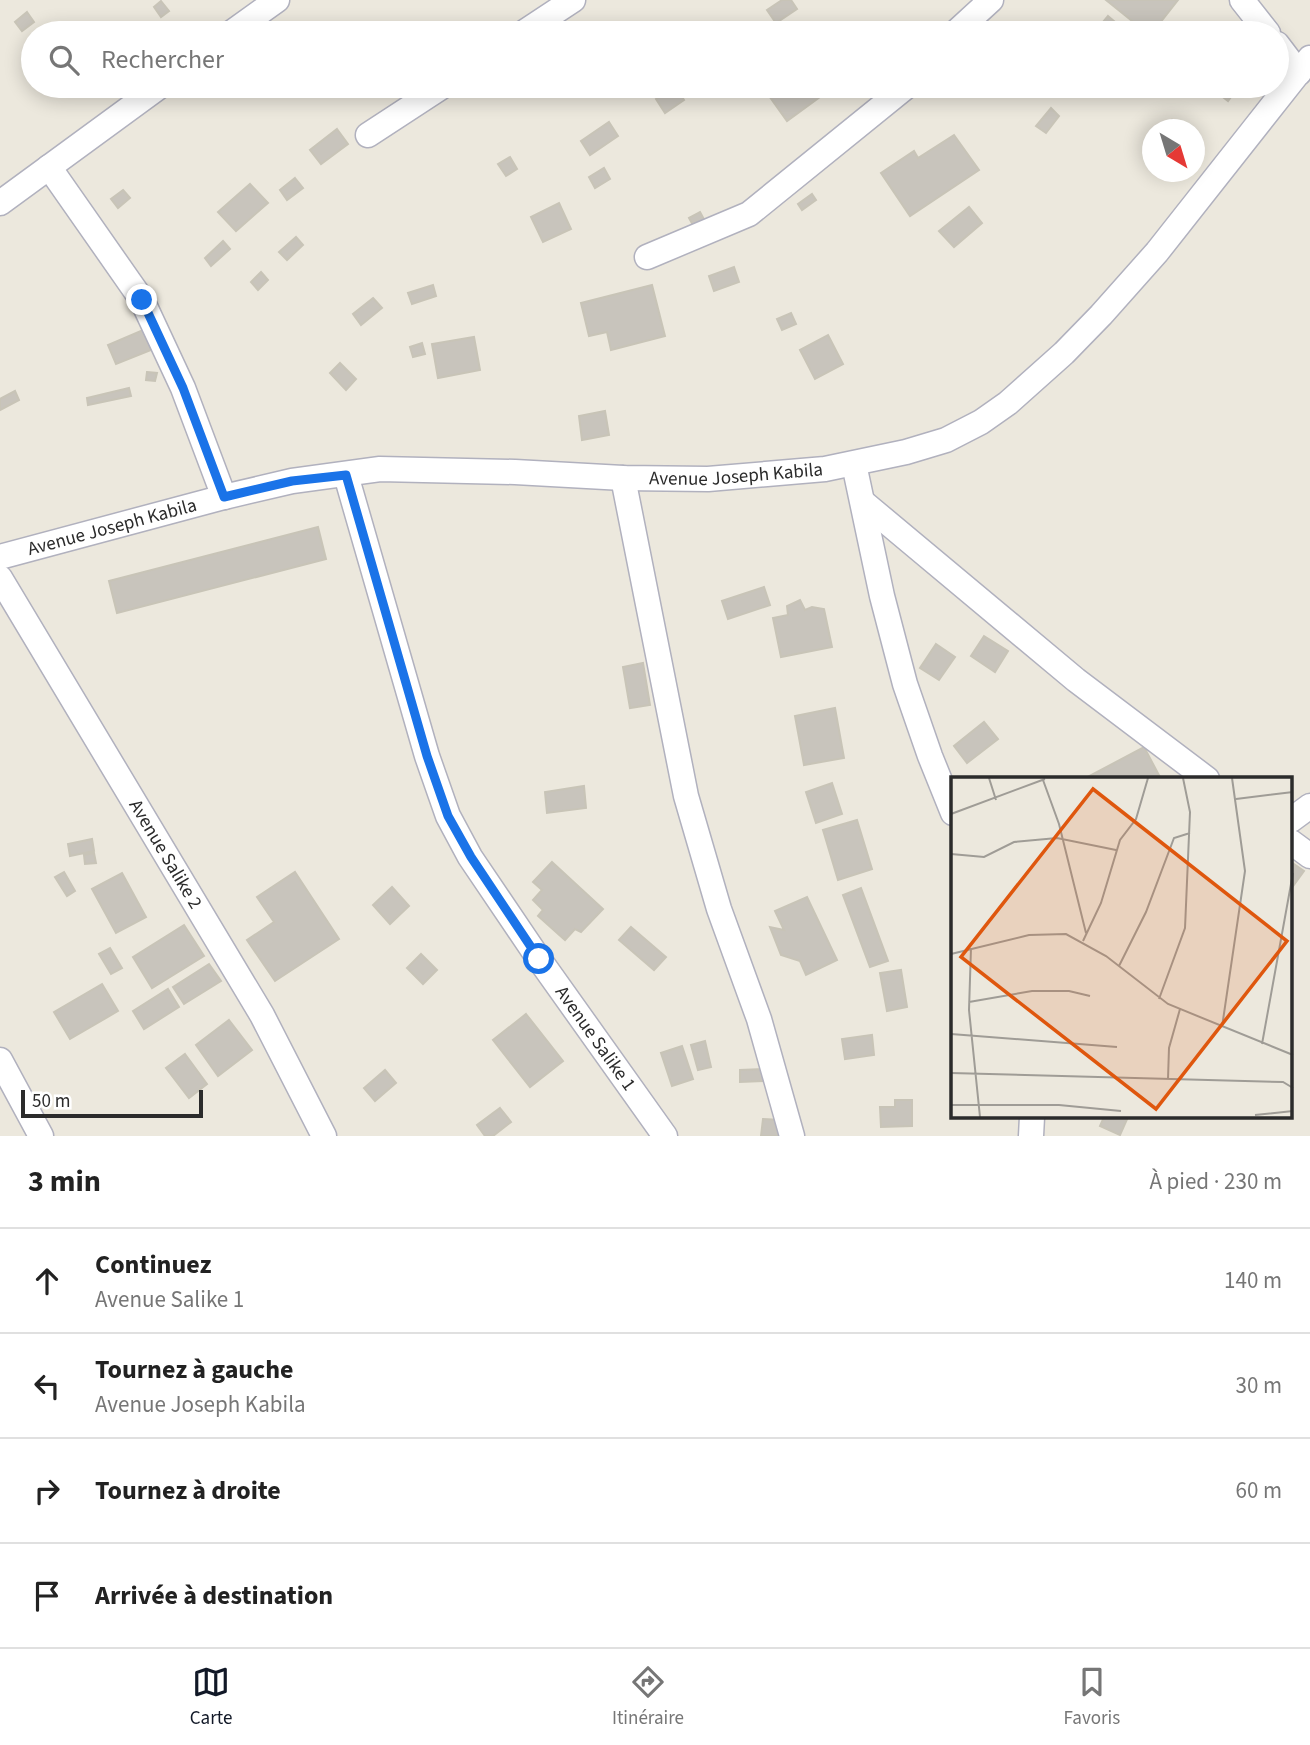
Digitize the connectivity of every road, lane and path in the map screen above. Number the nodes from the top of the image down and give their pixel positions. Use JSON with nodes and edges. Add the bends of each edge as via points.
{"nodes":[{"id":1,"x":277,"y":0,"type":"edge"},
{"id":2,"x":573,"y":0,"type":"edge"},
{"id":3,"x":991,"y":0,"type":"edge"},
{"id":4,"x":1242,"y":0,"type":"edge"},
{"id":5,"x":248,"y":21,"type":"edge"},
{"id":6,"x":541,"y":21,"type":"edge"},
{"id":7,"x":968,"y":21,"type":"edge"},
{"id":8,"x":1259,"y":21,"type":"edge"},
{"id":9,"x":1289,"y":53,"type":"edge"},
{"id":10,"x":1304,"y":65,"type":"edge"},
{"id":11,"x":1289,"y":84,"type":"edge"},
{"id":12,"x":144,"y":98,"type":"edge"},
{"id":13,"x":425,"y":98,"type":"edge"},
{"id":14,"x":892,"y":98,"type":"edge"},
{"id":15,"x":1278,"y":98,"type":"edge"},
{"id":16,"x":368,"y":135,"type":"dead end"},
{"id":17,"x":49,"y":167,"type":"junction"},
{"id":18,"x":0,"y":203,"type":"edge"},
{"id":19,"x":647,"y":257,"type":"dead end"},
{"id":20,"x":855,"y":464,"type":"junction"},
{"id":21,"x":346,"y":475,"type":"junction"},
{"id":22,"x":623,"y":478,"type":"junction"},
{"id":23,"x":224,"y":497,"type":"junction"},
{"id":24,"x":864,"y":503,"type":"junction"},
{"id":25,"x":0,"y":557,"type":"edge"},
{"id":26,"x":0,"y":578,"type":"edge"},
{"id":27,"x":1205,"y":777,"type":"edge"},
{"id":28,"x":1310,"y":806,"type":"edge"},
{"id":29,"x":951,"y":808,"type":"edge"},
{"id":30,"x":1292,"y":819,"type":"edge"},
{"id":31,"x":1292,"y":843,"type":"edge"},
{"id":32,"x":1310,"y":856,"type":"edge"},
{"id":33,"x":0,"y":1060,"type":"edge"},
{"id":34,"x":1031,"y":1118,"type":"edge"},
{"id":35,"x":41,"y":1136,"type":"edge"},
{"id":36,"x":324,"y":1136,"type":"edge"},
{"id":37,"x":665,"y":1136,"type":"edge"},
{"id":38,"x":792,"y":1136,"type":"edge"},
{"id":39,"x":1031,"y":1136,"type":"edge"}],
"edges":[{"from":1,"to":5,"type":"street"},
{"from":2,"to":6,"type":"street"},
{"from":3,"to":7,"type":"street"},
{"from":4,"to":8,"type":"street"},
{"from":9,"to":10,"type":"street"},
{"from":10,"to":11,"type":"street","name":"Avenue Joseph Kabila"},
{"from":12,"to":17,"type":"street"},
{"from":13,"to":16,"type":"street"},
{"from":14,"to":19,"type":"street","via":[[749,214]]},
{"from":15,"to":20,"type":"street","name":"Avenue Joseph Kabila","via":[[1157,252],[1064,353],[1008,403],[946,440]]},
{"from":17,"to":18,"type":"street"},
{"from":17,"to":23,"type":"street","via":[[142,300],[183,388]]},
{"from":20,"to":22,"type":"street","name":"Avenue Joseph Kabila","via":[[721,478]]},
{"from":20,"to":24,"type":"street"},
{"from":21,"to":22,"type":"street","name":"Avenue Joseph Kabila","via":[[409,469]]},
{"from":21,"to":23,"type":"street","name":"Avenue Joseph Kabila","via":[[292,481]]},
{"from":21,"to":37,"type":"street","name":"Avenue Salike 1","via":[[448,816],[539,959]]},
{"from":22,"to":38,"type":"street","via":[[686,796]]},
{"from":23,"to":25,"type":"street","name":"Avenue Joseph Kabila"},
{"from":24,"to":27,"type":"street","via":[[1076,680]]},
{"from":24,"to":29,"type":"street","via":[[905,684]]},
{"from":26,"to":36,"type":"street","name":"Avenue Salike 2","via":[[262,1015]]},
{"from":28,"to":30,"type":"street"},
{"from":31,"to":32,"type":"street"},
{"from":33,"to":35,"type":"street"},
{"from":34,"to":39,"type":"street"}]}
